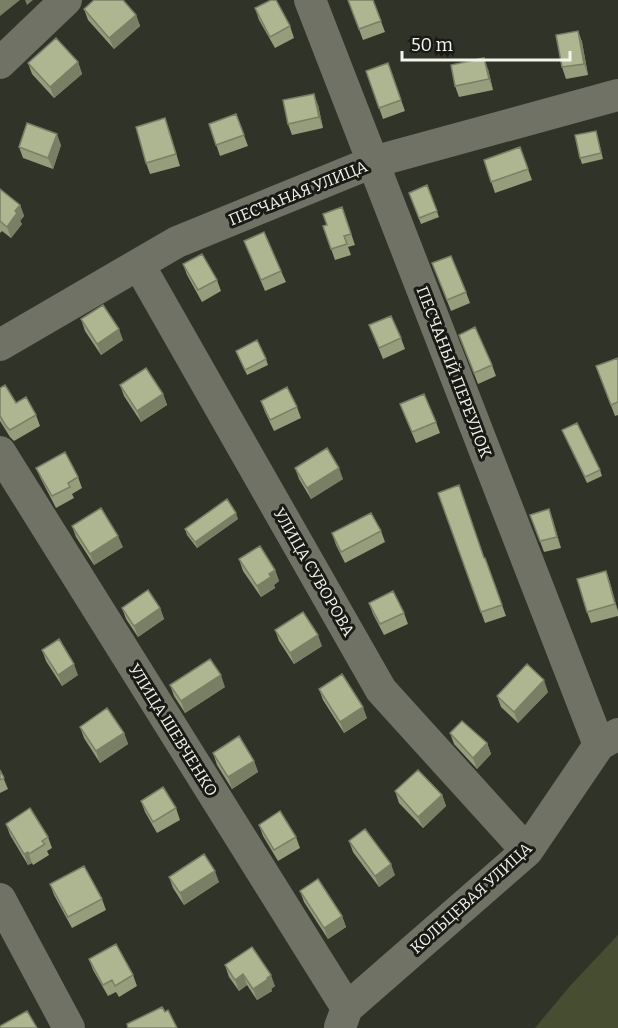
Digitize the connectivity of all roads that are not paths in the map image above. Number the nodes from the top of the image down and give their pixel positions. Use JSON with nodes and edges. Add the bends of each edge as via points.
{"nodes":[{"id":1,"x":66,"y":0,"type":"edge"},
{"id":2,"x":310,"y":0,"type":"edge"},
{"id":3,"x":0,"y":63,"type":"edge"},
{"id":4,"x":618,"y":95,"type":"edge"},
{"id":5,"x":373,"y":162,"type":"junction"},
{"id":6,"x":139,"y":265,"type":"junction"},
{"id":7,"x":0,"y":345,"type":"edge"},
{"id":8,"x":0,"y":452,"type":"edge"},
{"id":9,"x":608,"y":739,"type":"edge"},
{"id":10,"x":527,"y":850,"type":"junction"},
{"id":11,"x":0,"y":899,"type":"edge"},
{"id":12,"x":343,"y":1018,"type":"edge"},
{"id":13,"x":69,"y":1028,"type":"edge"}],
"edges":[{"from":1,"to":3,"type":"street"},
{"from":2,"to":5,"type":"street","name":"ПЕСЧАНЫЙ ПЕРЕУЛОК"},
{"from":4,"to":5,"type":"street","name":"ПЕСЧАНАЯ УЛИЦА"},
{"from":5,"to":6,"type":"street","name":"ПЕСЧАНАЯ УЛИЦА","via":[[177,242]]},
{"from":5,"to":9,"type":"street","name":"ПЕСЧАНЫЙ ПЕРЕУЛОК"},
{"from":6,"to":7,"type":"street","name":"ПЕСЧАНАЯ УЛИЦА"},
{"from":6,"to":10,"type":"street","name":"УЛИЦА СУВОРОВА","via":[[381,690]]},
{"from":8,"to":12,"type":"street","name":"УЛИЦА ШЕВЧЕНКО"},
{"from":9,"to":10,"type":"street","name":"КОЛЬЦЕВАЯ УЛИЦА"},
{"from":10,"to":12,"type":"street","name":"КОЛЬЦЕВАЯ УЛИЦА"},
{"from":11,"to":13,"type":"street"}]}
